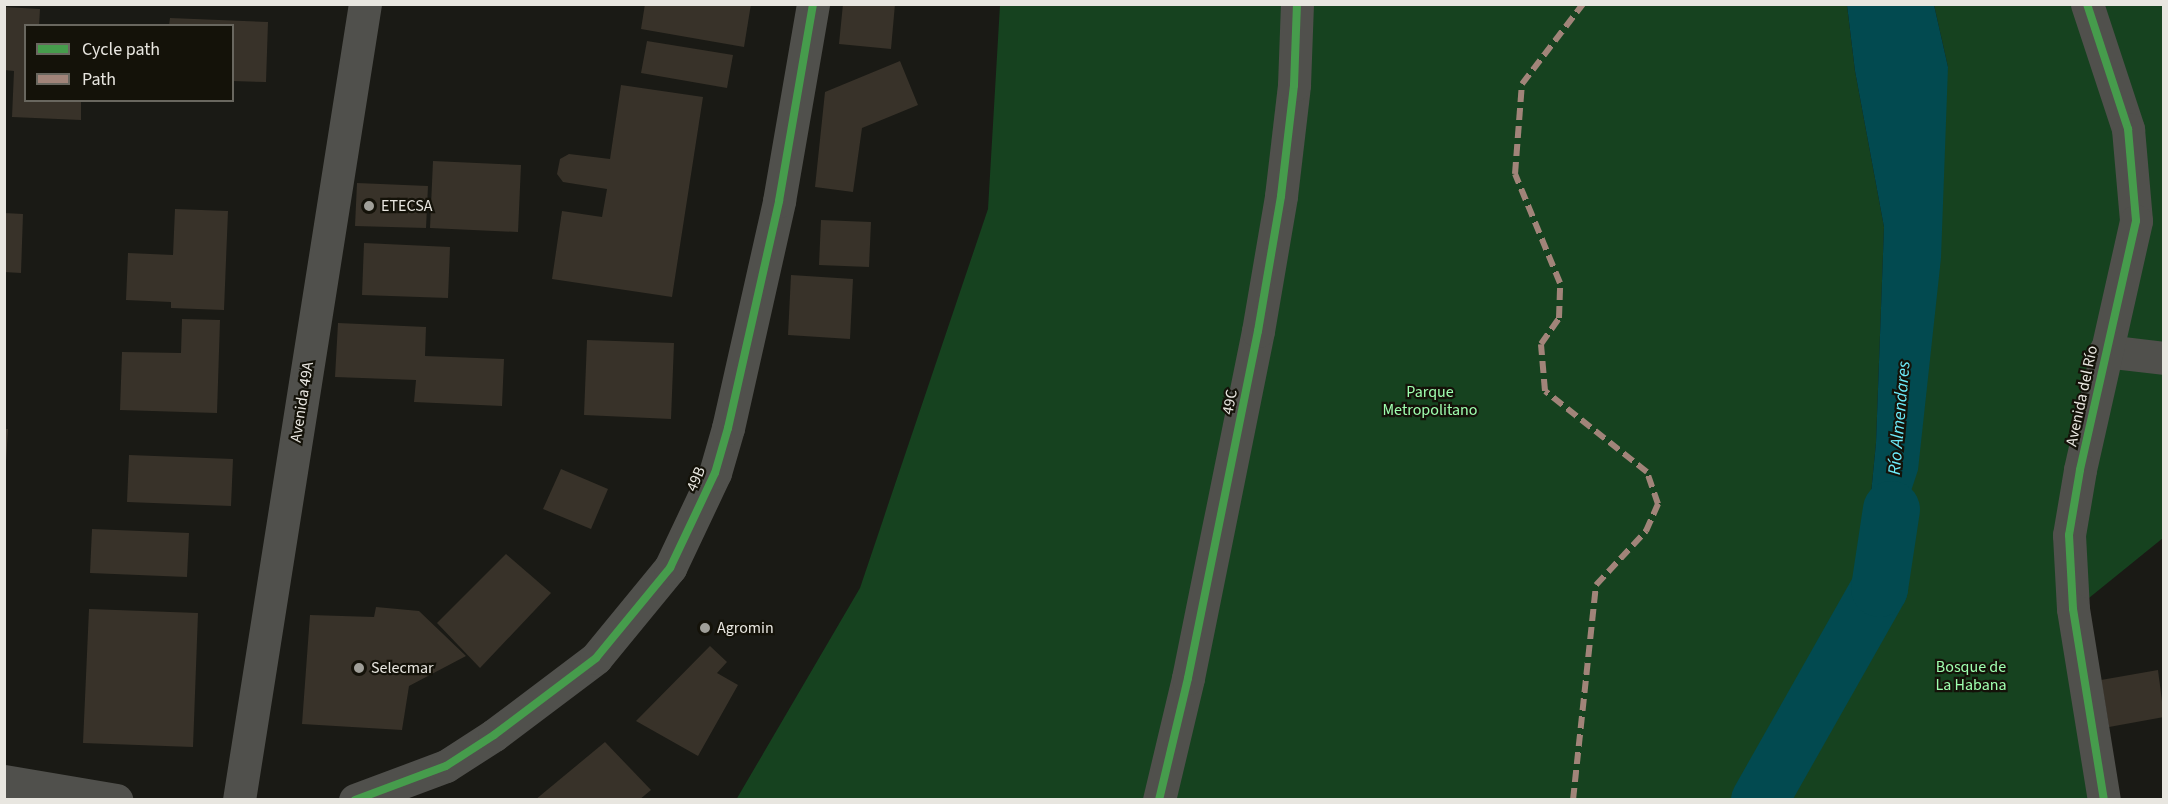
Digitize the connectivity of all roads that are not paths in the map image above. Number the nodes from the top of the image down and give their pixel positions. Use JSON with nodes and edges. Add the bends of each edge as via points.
{"nodes":[{"id":1,"x":365,"y":4,"type":"edge"},
{"id":2,"x":813,"y":4,"type":"edge"},
{"id":3,"x":1297,"y":4,"type":"edge"},
{"id":4,"x":2087,"y":4,"type":"edge"},
{"id":5,"x":2105,"y":351,"type":"junction"},
{"id":6,"x":2163,"y":358,"type":"edge"},
{"id":7,"x":4,"y":781,"type":"edge"},
{"id":8,"x":116,"y":800,"type":"edge"},
{"id":9,"x":239,"y":800,"type":"edge"},
{"id":10,"x":355,"y":800,"type":"edge"},
{"id":11,"x":1159,"y":800,"type":"edge"},
{"id":12,"x":2104,"y":800,"type":"edge"}],
"edges":[{"from":1,"to":9,"type":"street","name":"Avenida 49A"},
{"from":2,"to":10,"type":"street","name":"49B","via":[[779,201],[728,428],[715,473],[670,568],[596,658],[494,735],[446,766]]},
{"from":3,"to":11,"type":"street","name":"49C","via":[[1293,96],[1262,309],[1188,678]]},
{"from":4,"to":5,"type":"street","name":"Avenida del Río","via":[[2128,129],[2134,180],[2136,220]]},
{"from":5,"to":6,"type":"street"},
{"from":5,"to":12,"type":"street","name":"Avenida del Río","via":[[2069,535],[2073,609]]},
{"from":7,"to":8,"type":"street"}]}
